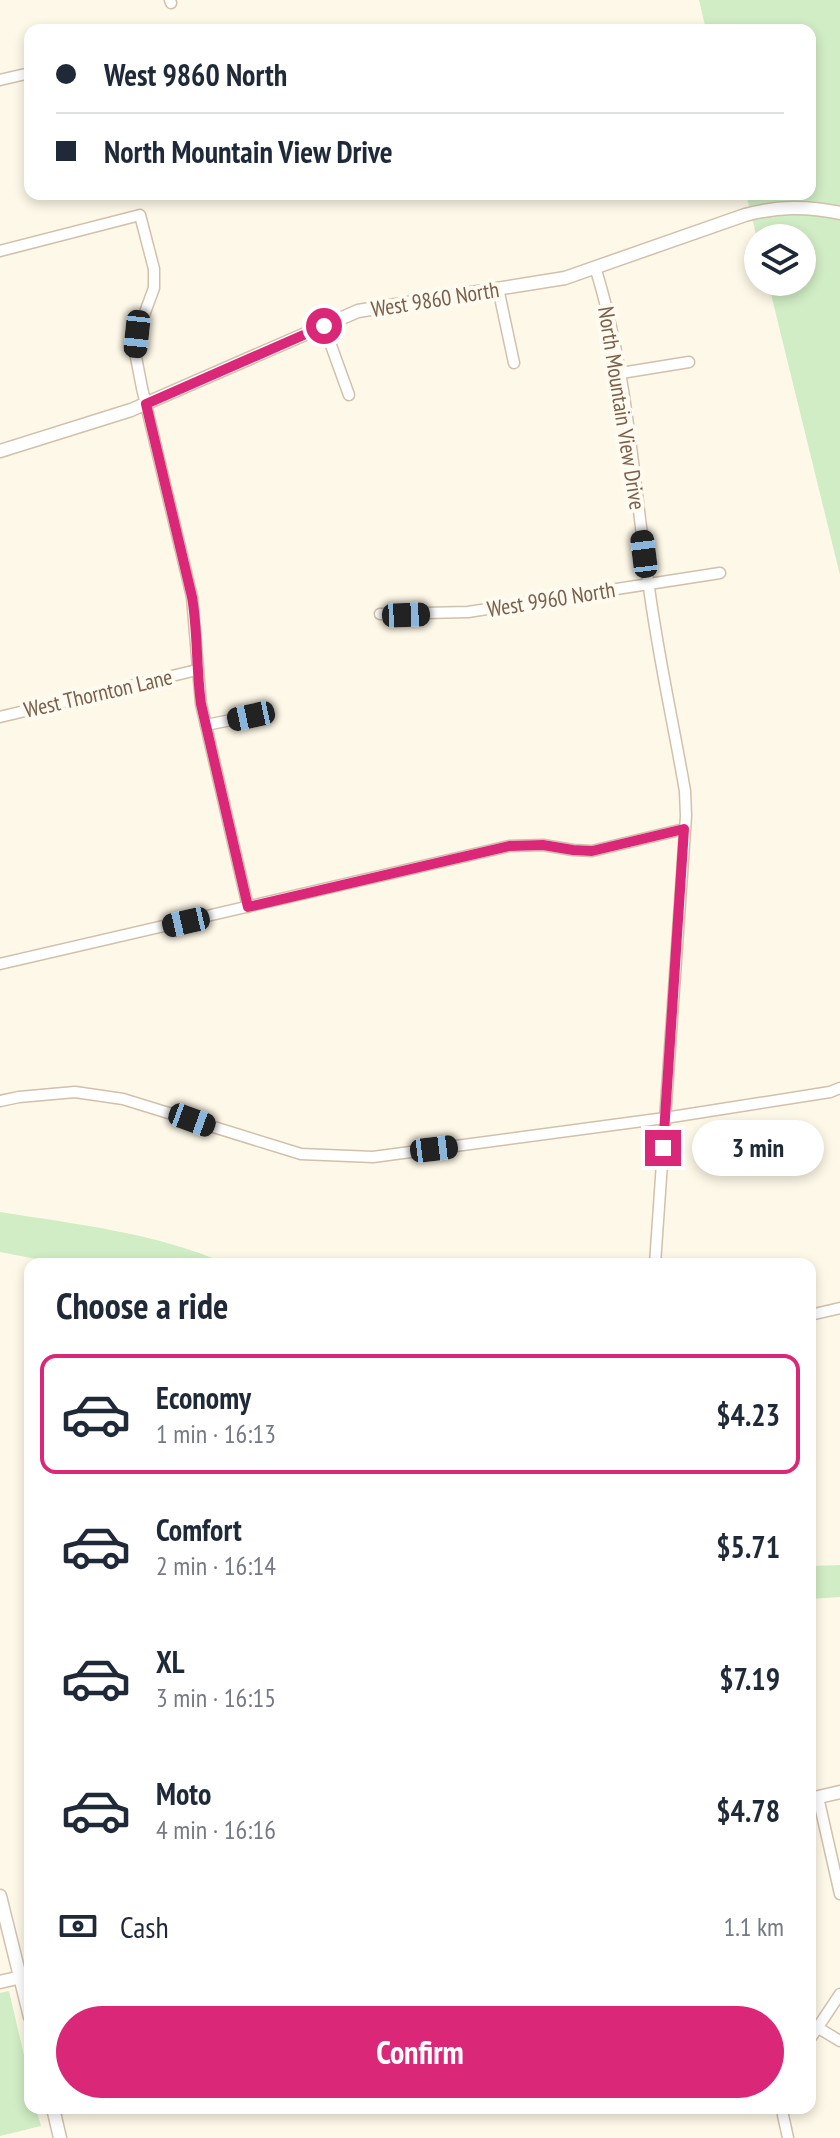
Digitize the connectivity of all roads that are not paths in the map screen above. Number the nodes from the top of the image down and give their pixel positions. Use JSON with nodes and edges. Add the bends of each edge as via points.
{"nodes":[{"id":1,"x":24,"y":74,"type":"edge"},
{"id":2,"x":0,"y":80,"type":"edge"},
{"id":3,"x":840,"y":213,"type":"edge"},
{"id":4,"x":0,"y":251,"type":"edge"},
{"id":5,"x":595,"y":267,"type":"junction"},
{"id":6,"x":498,"y":288,"type":"junction"},
{"id":7,"x":324,"y":326,"type":"junction"},
{"id":8,"x":689,"y":362,"type":"dead end"},
{"id":9,"x":514,"y":363,"type":"dead end"},
{"id":10,"x":621,"y":373,"type":"junction"},
{"id":11,"x":349,"y":395,"type":"dead end"},
{"id":12,"x":146,"y":404,"type":"junction"},
{"id":13,"x":0,"y":451,"type":"edge"},
{"id":14,"x":720,"y":573,"type":"dead end"},
{"id":15,"x":648,"y":584,"type":"junction"},
{"id":16,"x":380,"y":614,"type":"dead end"},
{"id":17,"x":197,"y":670,"type":"junction"},
{"id":18,"x":251,"y":716,"type":"dead end"},
{"id":19,"x":0,"y":717,"type":"edge"},
{"id":20,"x":206,"y":725,"type":"junction"},
{"id":21,"x":684,"y":829,"type":"junction"},
{"id":22,"x":248,"y":907,"type":"junction"},
{"id":23,"x":0,"y":964,"type":"edge"},
{"id":24,"x":840,"y":1088,"type":"edge"},
{"id":25,"x":0,"y":1101,"type":"edge"},
{"id":26,"x":665,"y":1118,"type":"junction"},
{"id":27,"x":655,"y":1258,"type":"edge"},
{"id":28,"x":840,"y":1308,"type":"edge"},
{"id":29,"x":816,"y":1314,"type":"edge"},
{"id":30,"x":840,"y":1792,"type":"edge"},
{"id":31,"x":816,"y":1798,"type":"edge"},
{"id":32,"x":816,"y":1805,"type":"edge"},
{"id":33,"x":840,"y":1894,"type":"edge"},
{"id":34,"x":0,"y":1896,"type":"edge"},
{"id":35,"x":24,"y":1973,"type":"edge"},
{"id":36,"x":24,"y":1976,"type":"edge"},
{"id":37,"x":0,"y":1982,"type":"edge"},
{"id":38,"x":840,"y":1994,"type":"edge"},
{"id":39,"x":816,"y":2022,"type":"edge"},
{"id":40,"x":816,"y":2028,"type":"edge"},
{"id":41,"x":840,"y":2041,"type":"edge"},
{"id":42,"x":54,"y":2114,"type":"edge"},
{"id":43,"x":783,"y":2114,"type":"edge"},
{"id":44,"x":60,"y":2138,"type":"edge"},
{"id":45,"x":788,"y":2138,"type":"edge"}],
"edges":[{"from":1,"to":2,"type":"street"},
{"from":3,"to":5,"type":"street","name":"West 9860 North","via":[[790,207],[758,211]]},
{"from":4,"to":12,"type":"street","via":[[140,215],[154,269],[154,288],[135,352]]},
{"from":5,"to":6,"type":"street","name":"West 9860 North","via":[[565,278]]},
{"from":5,"to":10,"type":"street","name":"North Mountain View Drive"},
{"from":6,"to":7,"type":"street","name":"West 9860 North","via":[[358,311]]},
{"from":6,"to":9,"type":"street"},
{"from":7,"to":11,"type":"street"},
{"from":7,"to":12,"type":"street","name":"West 9860 North"},
{"from":8,"to":10,"type":"street"},
{"from":10,"to":15,"type":"street","name":"North Mountain View Drive"},
{"from":12,"to":13,"type":"street","name":"West 9860 North"},
{"from":12,"to":17,"type":"street","via":[[196,617]]},
{"from":14,"to":15,"type":"street","name":"West 9960 North"},
{"from":15,"to":16,"type":"street","name":"West 9960 North","via":[[468,612]]},
{"from":15,"to":21,"type":"street","name":"North Mountain View Drive","via":[[685,791]]},
{"from":17,"to":19,"type":"street","name":"West Thornton Lane"},
{"from":17,"to":20,"type":"street"},
{"from":18,"to":20,"type":"street"},
{"from":20,"to":22,"type":"street"},
{"from":21,"to":22,"type":"street","via":[[592,851],[509,846]]},
{"from":21,"to":26,"type":"street","name":"North Mountain View Drive"},
{"from":22,"to":23,"type":"street"},
{"from":24,"to":26,"type":"street"},
{"from":25,"to":26,"type":"street","via":[[75,1092],[123,1099],[301,1154],[373,1157]]},
{"from":26,"to":27,"type":"street","name":"North Mountain View Drive"},
{"from":28,"to":29,"type":"street"},
{"from":30,"to":31,"type":"street"},
{"from":32,"to":33,"type":"street"},
{"from":34,"to":35,"type":"street"},
{"from":36,"to":37,"type":"street"},
{"from":38,"to":39,"type":"street"},
{"from":40,"to":41,"type":"street"},
{"from":42,"to":44,"type":"street"},
{"from":43,"to":45,"type":"street"}]}
